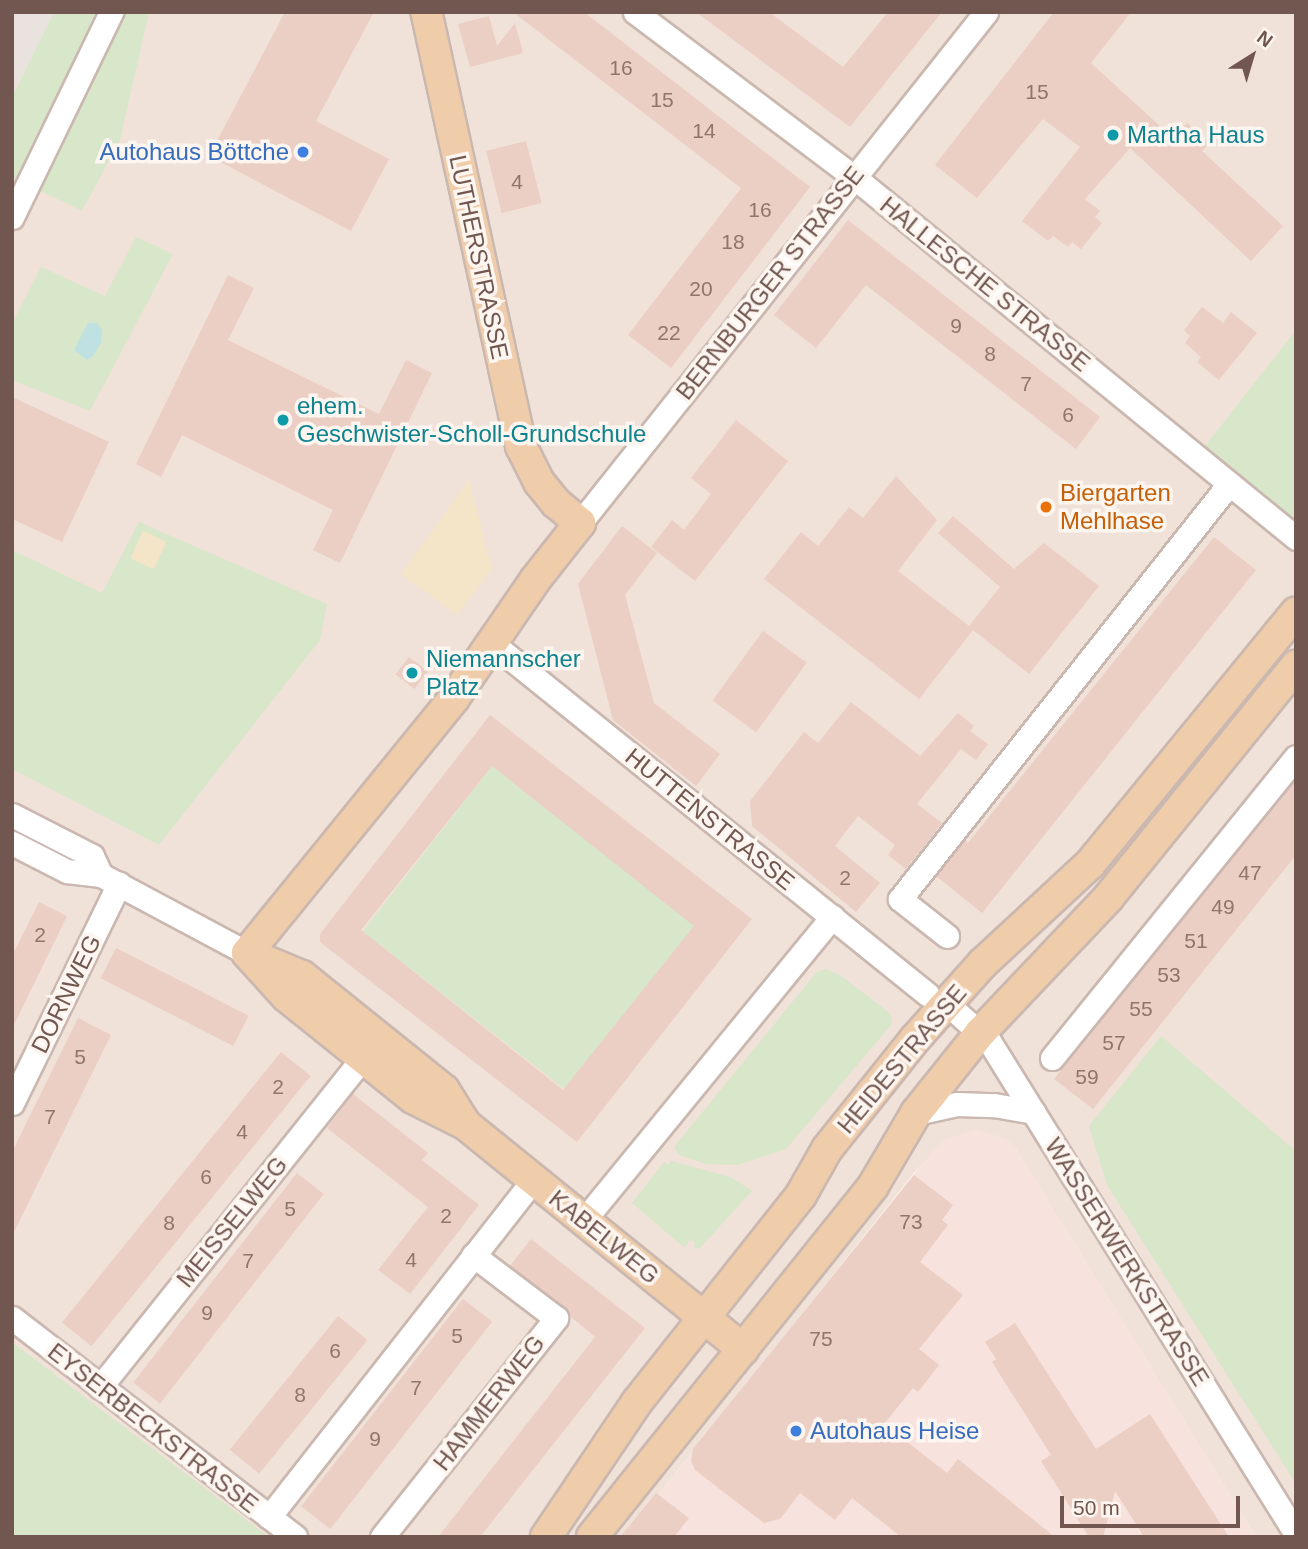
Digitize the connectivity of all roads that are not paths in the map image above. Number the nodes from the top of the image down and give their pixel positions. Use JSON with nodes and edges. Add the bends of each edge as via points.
{"nodes":[{"id":1,"x":111,"y":12,"type":"edge"},
{"id":2,"x":426,"y":12,"type":"edge"},
{"id":3,"x":635,"y":12,"type":"edge"},
{"id":4,"x":986,"y":12,"type":"edge"},
{"id":5,"x":854,"y":177,"type":"junction"},
{"id":6,"x":12,"y":218,"type":"edge"},
{"id":7,"x":1229,"y":484,"type":"junction"},
{"id":8,"x":580,"y":523,"type":"junction"},
{"id":9,"x":1296,"y":538,"type":"edge"},
{"id":10,"x":1296,"y":612,"type":"edge"},
{"id":11,"x":493,"y":643,"type":"junction"},
{"id":12,"x":1296,"y":666,"type":"edge"},
{"id":13,"x":1296,"y":757,"type":"edge"},
{"id":14,"x":12,"y":815,"type":"edge"},
{"id":15,"x":12,"y":843,"type":"edge"},
{"id":16,"x":110,"y":880,"type":"junction"},
{"id":17,"x":832,"y":917,"type":"junction"},
{"id":18,"x":947,"y":936,"type":"dead end"},
{"id":19,"x":247,"y":953,"type":"junction"},
{"id":20,"x":936,"y":998,"type":"junction"},
{"id":21,"x":981,"y":1032,"type":"junction"},
{"id":22,"x":363,"y":1057,"type":"junction"},
{"id":23,"x":1052,"y":1058,"type":"dead end"},
{"id":24,"x":12,"y":1103,"type":"edge"},
{"id":25,"x":1033,"y":1112,"type":"junction"},
{"id":26,"x":916,"y":1114,"type":"junction"},
{"id":27,"x":465,"y":1124,"type":"junction"},
{"id":28,"x":533,"y":1180,"type":"junction"},
{"id":29,"x":583,"y":1220,"type":"junction"},
{"id":30,"x":473,"y":1255,"type":"junction"},
{"id":31,"x":12,"y":1318,"type":"edge"},
{"id":32,"x":704,"y":1318,"type":"junction"},
{"id":33,"x":743,"y":1349,"type":"junction"},
{"id":34,"x":100,"y":1387,"type":"junction"},
{"id":35,"x":269,"y":1517,"type":"junction"},
{"id":36,"x":1296,"y":1534,"type":"edge"},
{"id":37,"x":295,"y":1537,"type":"edge"},
{"id":38,"x":383,"y":1537,"type":"edge"},
{"id":39,"x":546,"y":1537,"type":"edge"},
{"id":40,"x":592,"y":1537,"type":"edge"}],
"edges":[{"from":1,"to":6,"type":"street"},
{"from":2,"to":8,"type":"main road","name":"LUTHERSTRASSE","via":[[521,446],[539,482]]},
{"from":3,"to":5,"type":"street","name":"HALLESCHE STRASSE"},
{"from":4,"to":5,"type":"street","name":"BERNBURGER STRASSE"},
{"from":5,"to":7,"type":"street","name":"HALLESCHE STRASSE"},
{"from":5,"to":8,"type":"street","name":"BERNBURGER STRASSE"},
{"from":7,"to":9,"type":"street","name":"HALLESCHE STRASSE"},
{"from":7,"to":18,"type":"street","via":[[900,899]]},
{"from":8,"to":11,"type":"main road","name":"BERNBURGER STRASSE"},
{"from":10,"to":20,"type":"main road","name":"HEIDESTRASSE","via":[[1090,864]]},
{"from":11,"to":17,"type":"street","name":"HUTTENSTRASSE"},
{"from":11,"to":19,"type":"main road","name":"BERNBURGER STRASSE","via":[[454,698]]},
{"from":12,"to":21,"type":"main road","name":"HEIDESTRASSE","via":[[1108,898]]},
{"from":13,"to":23,"type":"street"},
{"from":14,"to":16,"type":"street","name":"KABELWEG","via":[[92,856]]},
{"from":15,"to":16,"type":"street","name":"KABELWEG","via":[[67,871]]},
{"from":16,"to":19,"type":"street","name":"KABELWEG"},
{"from":16,"to":24,"type":"street","name":"DORNWEG"},
{"from":17,"to":20,"type":"street","name":"HUTTENSTRASSE"},
{"from":17,"to":29,"type":"street"},
{"from":19,"to":22,"type":"main road","name":"KABELWEG","via":[[286,996]]},
{"from":19,"to":27,"type":"main road","name":"KABELWEG","via":[[302,976],[444,1090]]},
{"from":20,"to":21,"type":"street","name":"WASSERWERKSTRASSE"},
{"from":20,"to":32,"type":"main road","name":"HEIDESTRASSE","via":[[827,1149],[801,1195]]},
{"from":21,"to":25,"type":"street","name":"WASSERWERKSTRASSE"},
{"from":21,"to":26,"type":"main road","name":"HEIDESTRASSE"},
{"from":22,"to":27,"type":"main road","name":"KABELWEG","via":[[413,1098]]},
{"from":22,"to":34,"type":"street","name":"MEISSELWEG"},
{"from":25,"to":26,"type":"street","via":[[957,1104]]},
{"from":25,"to":36,"type":"street","name":"WASSERWERKSTRASSE"},
{"from":26,"to":33,"type":"main road","name":"HEIDESTRASSE","via":[[873,1186]]},
{"from":27,"to":28,"type":"main road","name":"KABELWEG"},
{"from":28,"to":29,"type":"main road","name":"KABELWEG"},
{"from":28,"to":30,"type":"street"},
{"from":29,"to":32,"type":"main road","name":"KABELWEG"},
{"from":30,"to":35,"type":"street"},
{"from":30,"to":38,"type":"street","name":"HAMMERWEG","via":[[556,1318]]},
{"from":31,"to":34,"type":"street","name":"EYSERBECKSTRASSE"},
{"from":32,"to":33,"type":"main road","name":"KABELWEG"},
{"from":32,"to":39,"type":"main road","name":"HEIDESTRASSE","via":[[637,1402]]},
{"from":33,"to":40,"type":"main road","name":"HEIDESTRASSE"},
{"from":34,"to":35,"type":"street","name":"EYSERBECKSTRASSE"},
{"from":35,"to":37,"type":"street","name":"EYSERBECKSTRASSE"}]}
